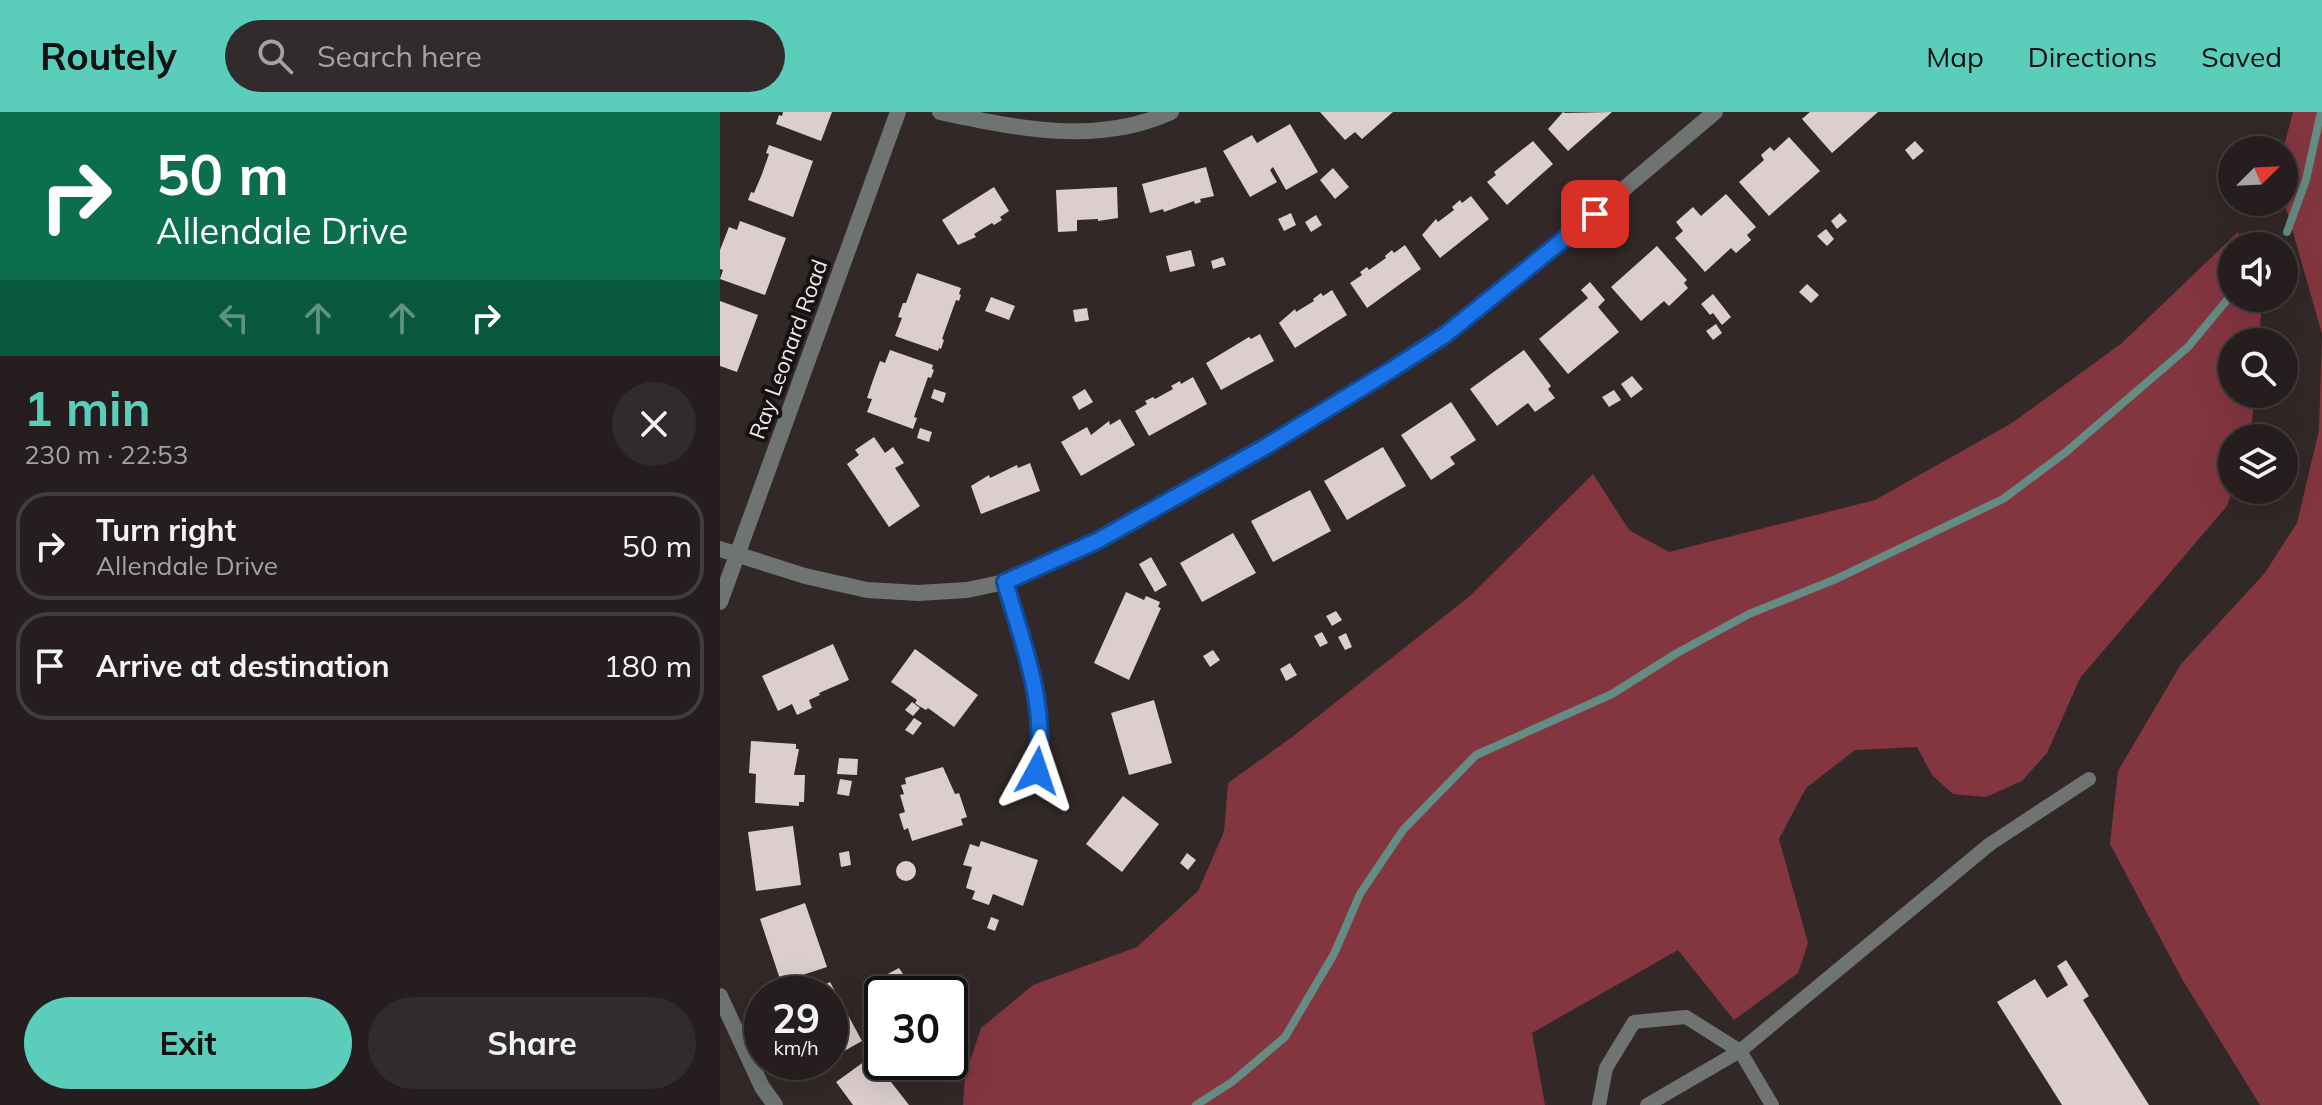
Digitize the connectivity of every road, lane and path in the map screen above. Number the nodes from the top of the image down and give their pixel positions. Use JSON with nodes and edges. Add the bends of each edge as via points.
{"nodes":[{"id":1,"x":898,"y":112,"type":"edge"},
{"id":2,"x":940,"y":112,"type":"edge"},
{"id":3,"x":1171,"y":112,"type":"edge"},
{"id":4,"x":1715,"y":112,"type":"edge"},
{"id":5,"x":728,"y":552,"type":"edge"},
{"id":6,"x":1005,"y":582,"type":"junction"},
{"id":7,"x":720,"y":602,"type":"edge"},
{"id":8,"x":1037,"y":771,"type":"dead end"},
{"id":9,"x":2089,"y":779,"type":"dead end"},
{"id":10,"x":720,"y":996,"type":"edge"},
{"id":11,"x":1740,"y":1051,"type":"junction"},
{"id":12,"x":775,"y":1105,"type":"edge"},
{"id":13,"x":1599,"y":1105,"type":"edge"},
{"id":14,"x":1647,"y":1105,"type":"edge"},
{"id":15,"x":1772,"y":1105,"type":"edge"}],
"edges":[{"from":1,"to":5,"type":"street","name":"Ray Leonard Road"},
{"from":2,"to":3,"type":"street","via":[[1005,126],[1077,132],[1124,127]]},
{"from":4,"to":6,"type":"street","via":[[1434,342],[1265,447],[1097,541]]},
{"from":5,"to":6,"type":"street","via":[[867,590],[918,593]]},
{"from":5,"to":7,"type":"street","name":"Ray Leonard Road"},
{"from":6,"to":8,"type":"street","via":[[1040,719]]},
{"from":9,"to":11,"type":"lane","via":[[1990,844]]},
{"from":10,"to":12,"type":"street"},
{"from":11,"to":13,"type":"lane","via":[[1686,1017],[1634,1022],[1606,1068]]},
{"from":11,"to":14,"type":"lane"},
{"from":11,"to":15,"type":"lane"}]}
